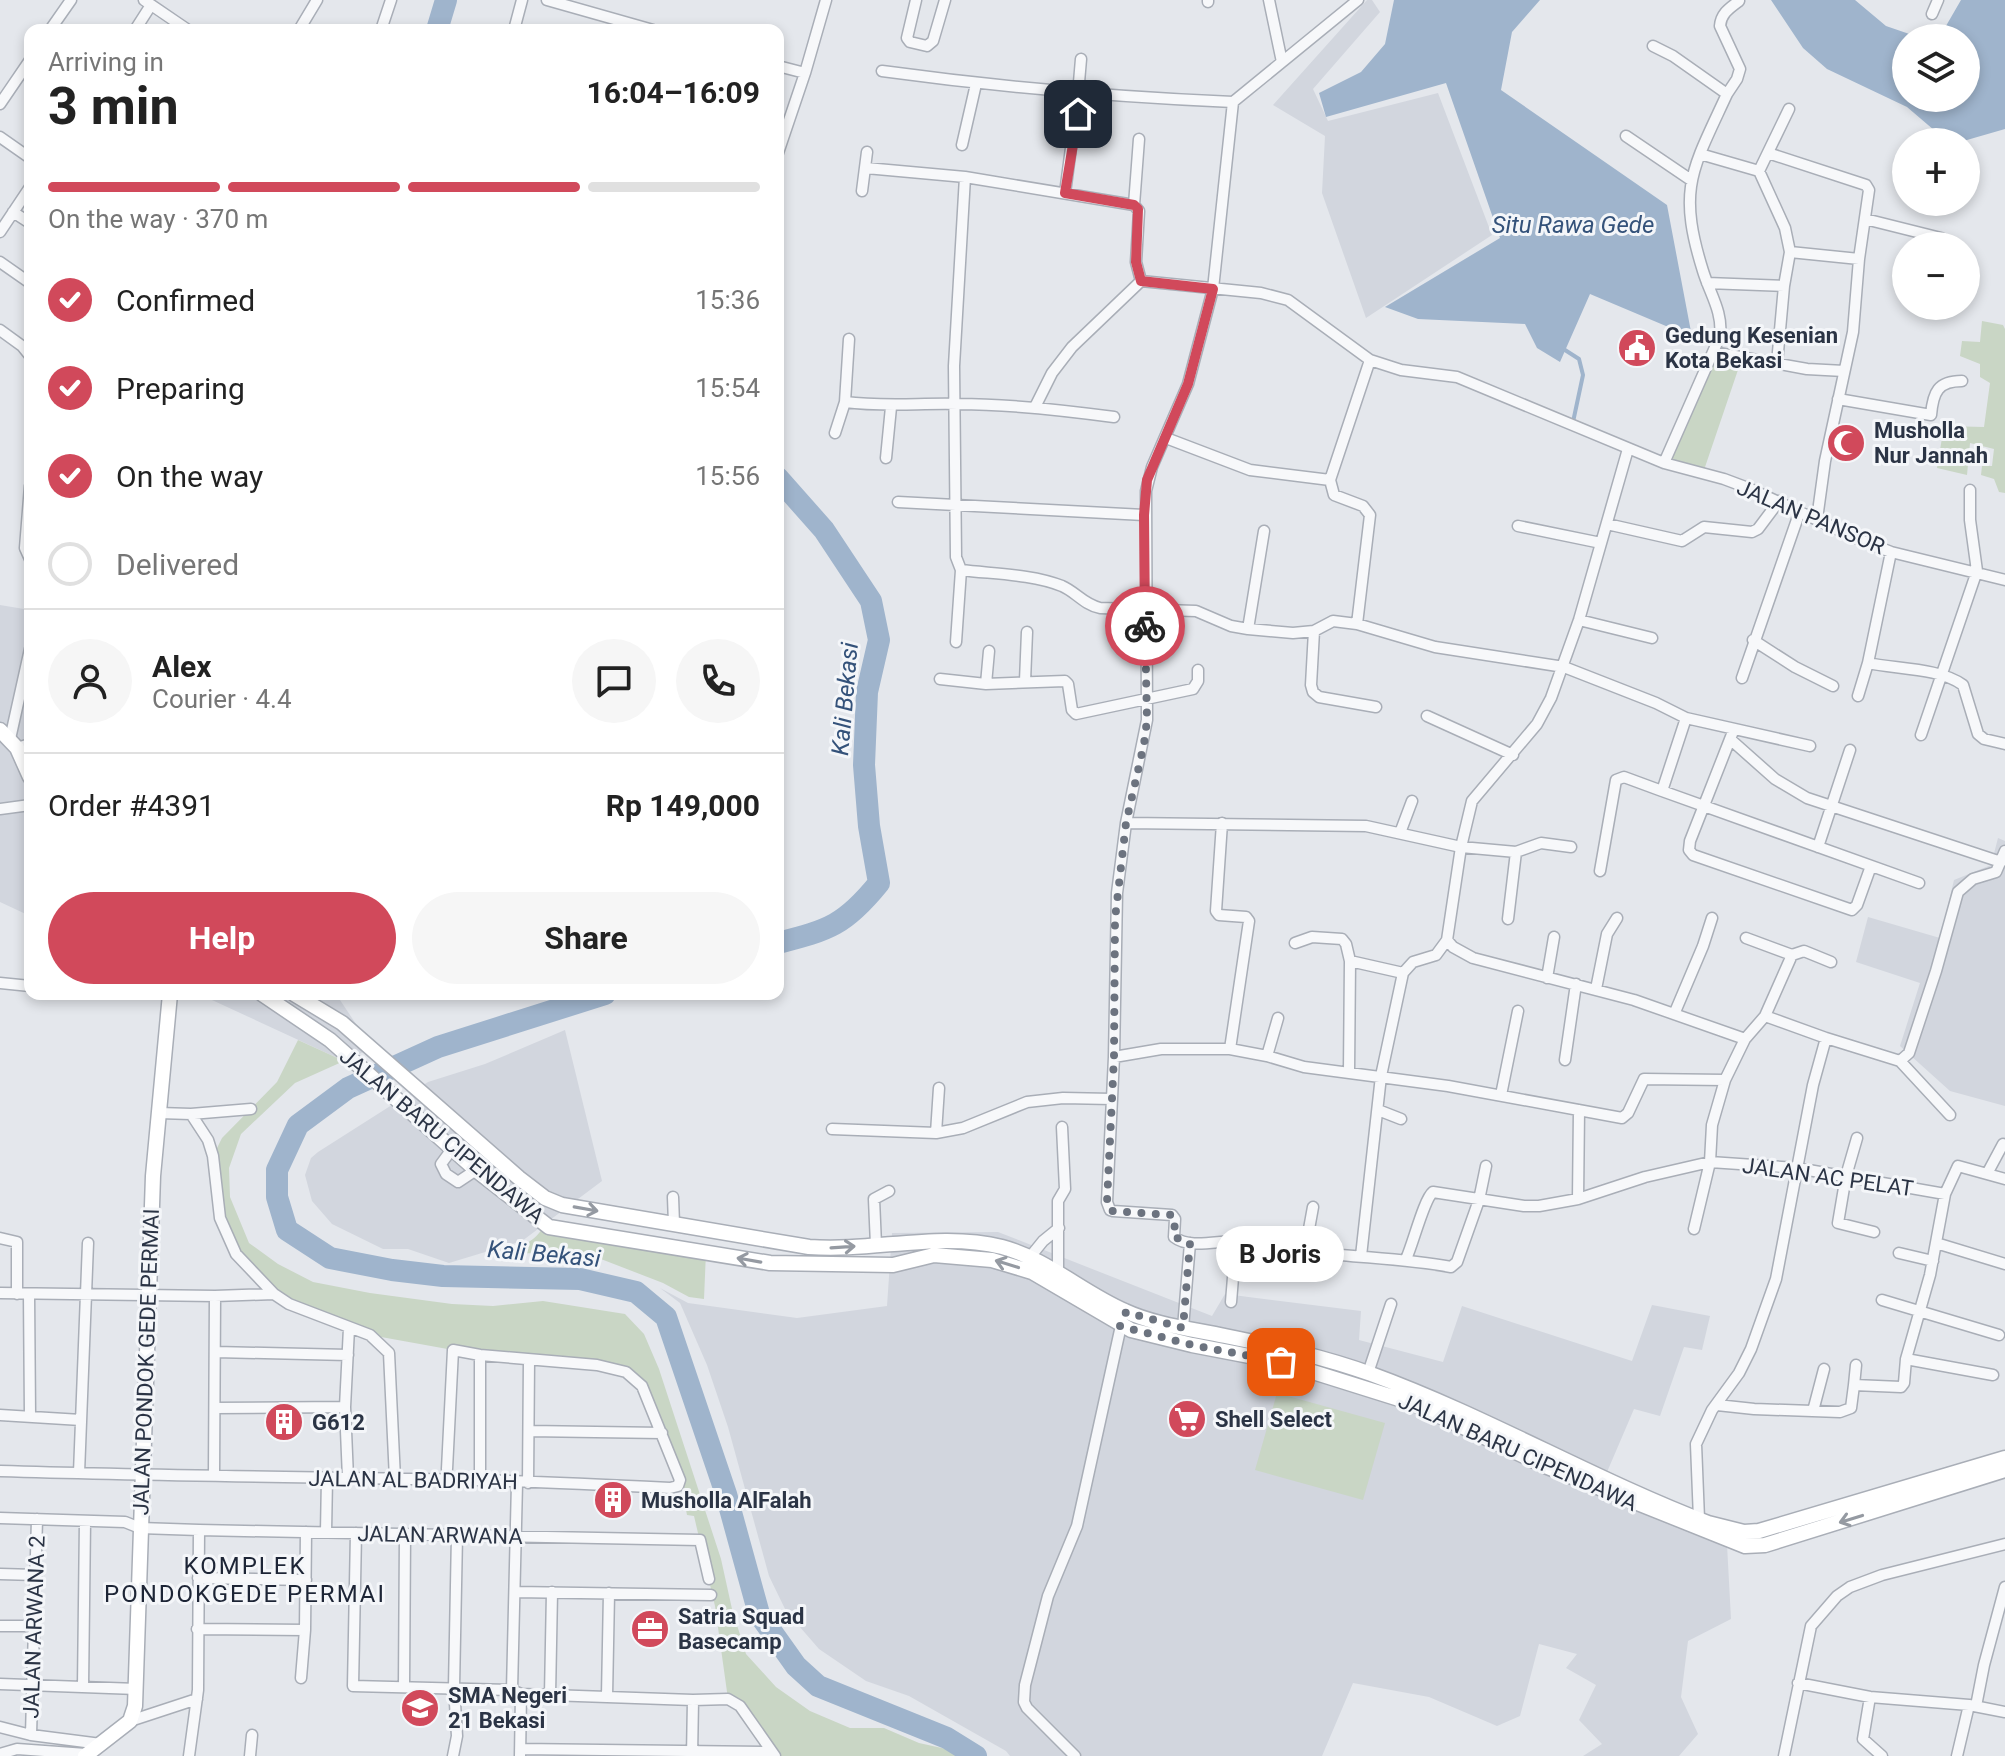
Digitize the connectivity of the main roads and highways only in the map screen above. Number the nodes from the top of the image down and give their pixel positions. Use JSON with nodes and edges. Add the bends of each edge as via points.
{"nodes":[{"id":1,"x":169,"y":1000,"type":"edge"},
{"id":2,"x":271,"y":1000,"type":"edge"},
{"id":3,"x":303,"y":1000,"type":"edge"},
{"id":4,"x":310,"y":1005,"type":"junction"},
{"id":5,"x":300,"y":1020,"type":"junction"},
{"id":6,"x":709,"y":1229,"type":"junction"},
{"id":7,"x":706,"y":1252,"type":"junction"},
{"id":8,"x":1123,"y":1319,"type":"junction"},
{"id":9,"x":1350,"y":1376,"type":"junction"},
{"id":10,"x":2005,"y":1458,"type":"edge"},
{"id":11,"x":2005,"y":1470,"type":"edge"},
{"id":12,"x":1883,"y":1503,"type":"junction"},
{"id":13,"x":86,"y":1755,"type":"edge"}],
"edges":[{"from":1,"to":13,"type":"main road","name":"JALAN PONDOK GEDE PERMAI","via":[[148,1293],[137,1689],[130,1721]]},
{"from":2,"to":5,"type":"main road","name":"JALAN BARU CIPENDAWA"},
{"from":3,"to":4,"type":"main road","name":"JALAN BARU CIPENDAWA"},
{"from":4,"to":5,"type":"main road"},
{"from":4,"to":6,"type":"main road","name":"JALAN BARU CIPENDAWA","one_way":true,"via":[[342,1023],[545,1198]]},
{"from":5,"to":7,"type":"main road","name":"JALAN BARU CIPENDAWA","via":[[549,1227]]},
{"from":6,"to":7,"type":"main road"},
{"from":6,"to":8,"type":"main road","name":"JALAN BARU CIPENDAWA","one_way":true,"via":[[809,1247],[970,1242],[1002,1247],[1058,1273]]},
{"from":8,"to":7,"type":"main road","name":"JALAN BARU CIPENDAWA","one_way":true,"via":[[1032,1272],[992,1260],[934,1255],[893,1265],[770,1263]]},
{"from":8,"to":9,"type":"main road","name":"JALAN BARU CIPENDAWA","via":[[1192,1345]]},
{"from":8,"to":9,"type":"main road","name":"JALAN BARU CIPENDAWA","via":[[1274,1346]]},
{"from":9,"to":12,"type":"main road","name":"JALAN BARU CIPENDAWA","via":[[1368,1373],[1422,1394],[1699,1519],[1744,1532]]},
{"from":12,"to":9,"type":"main road","name":"JALAN BARU CIPENDAWA","one_way":true,"via":[[1765,1545],[1745,1546],[1545,1466]]},
{"from":10,"to":12,"type":"main road","name":"JALAN BARU CIPENDAWA"},
{"from":11,"to":12,"type":"main road","name":"JALAN BARU CIPENDAWA"}]}
